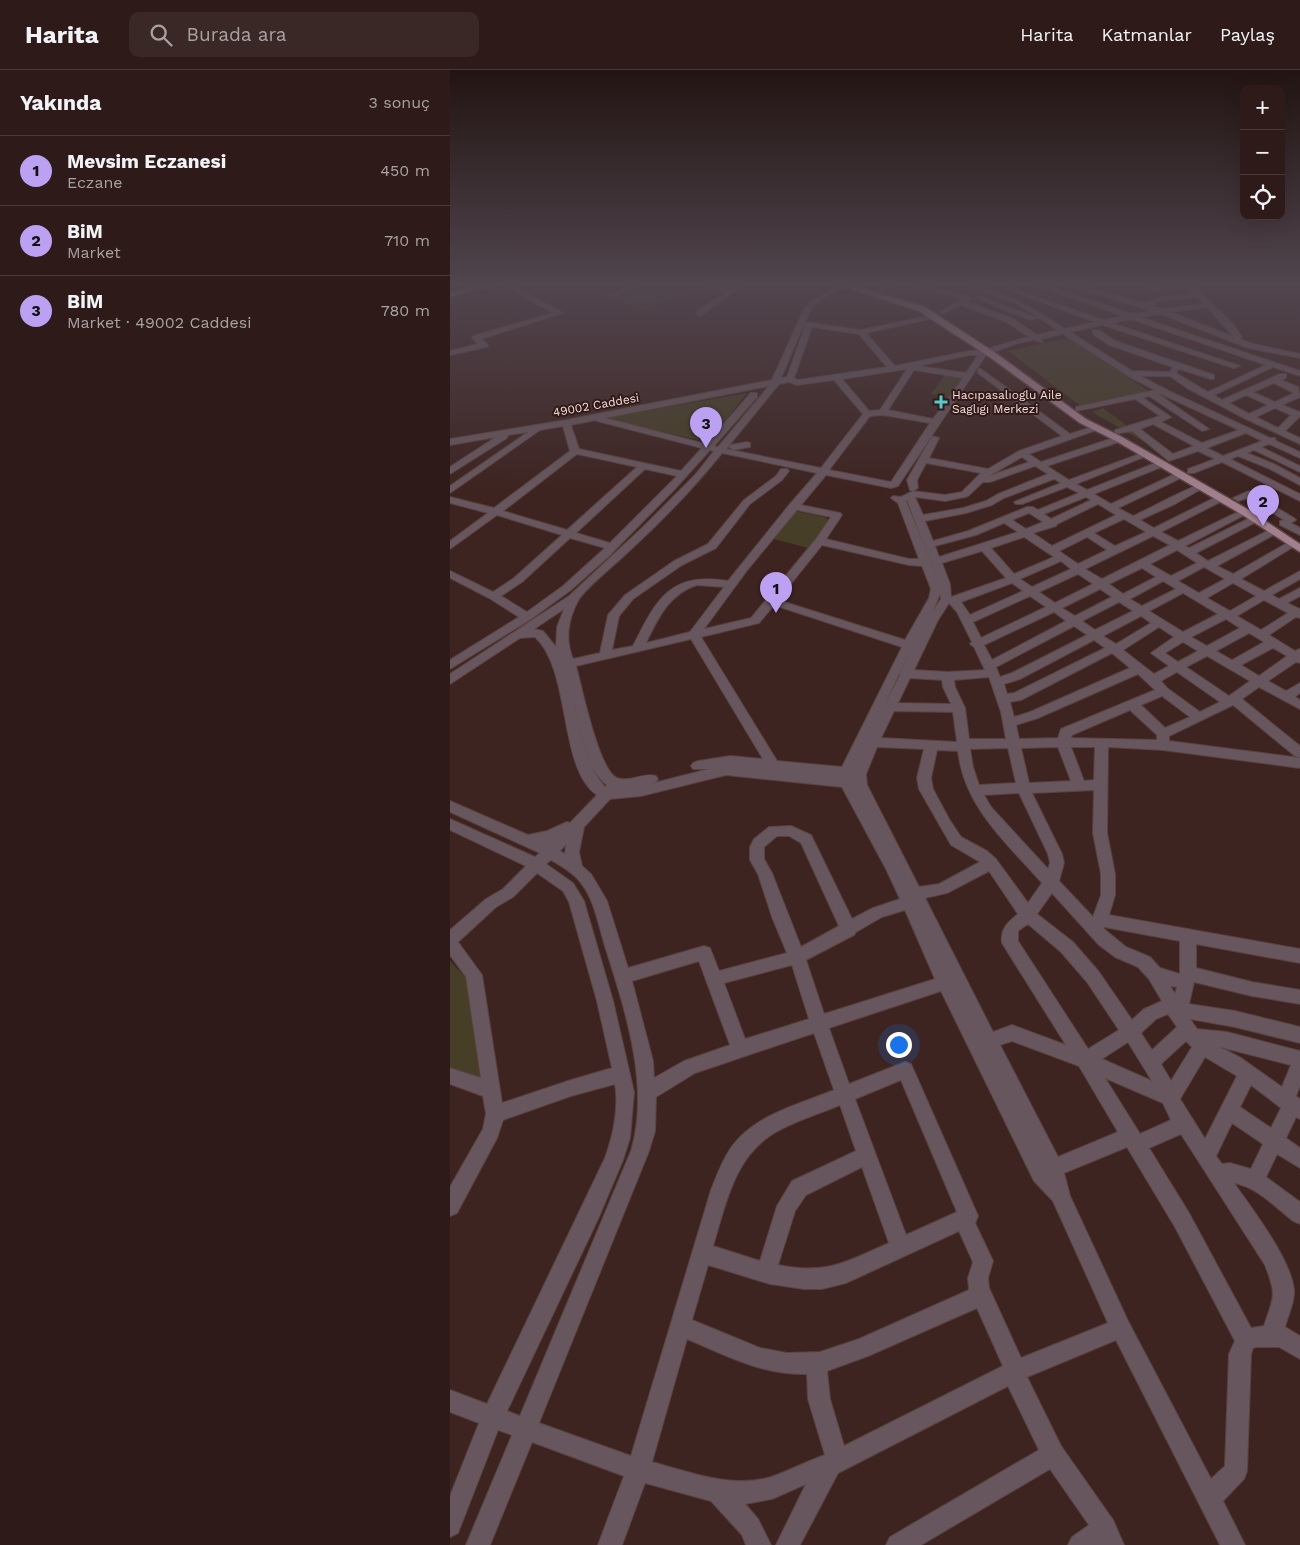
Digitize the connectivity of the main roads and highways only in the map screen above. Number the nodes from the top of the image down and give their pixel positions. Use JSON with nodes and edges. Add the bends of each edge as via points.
{"nodes":[{"id":1,"x":998,"y":353,"type":"edge"},
{"id":2,"x":998,"y":353,"type":"edge"},
{"id":3,"x":1118,"y":436,"type":"junction"},
{"id":4,"x":1166,"y":460,"type":"junction"},
{"id":5,"x":1285,"y":523,"type":"edge"},
{"id":6,"x":1298,"y":544,"type":"edge"}],
"edges":[{"from":1,"to":3,"type":"main road"},
{"from":2,"to":3,"type":"main road","via":[[1083,421]]},
{"from":3,"to":4,"type":"main road"},
{"from":3,"to":4,"type":"main road","via":[[1145,455]]},
{"from":4,"to":5,"type":"main road"},
{"from":4,"to":5,"type":"main road","via":[[1180,475],[1255,518]]},
{"from":5,"to":6,"type":"main road"}]}
